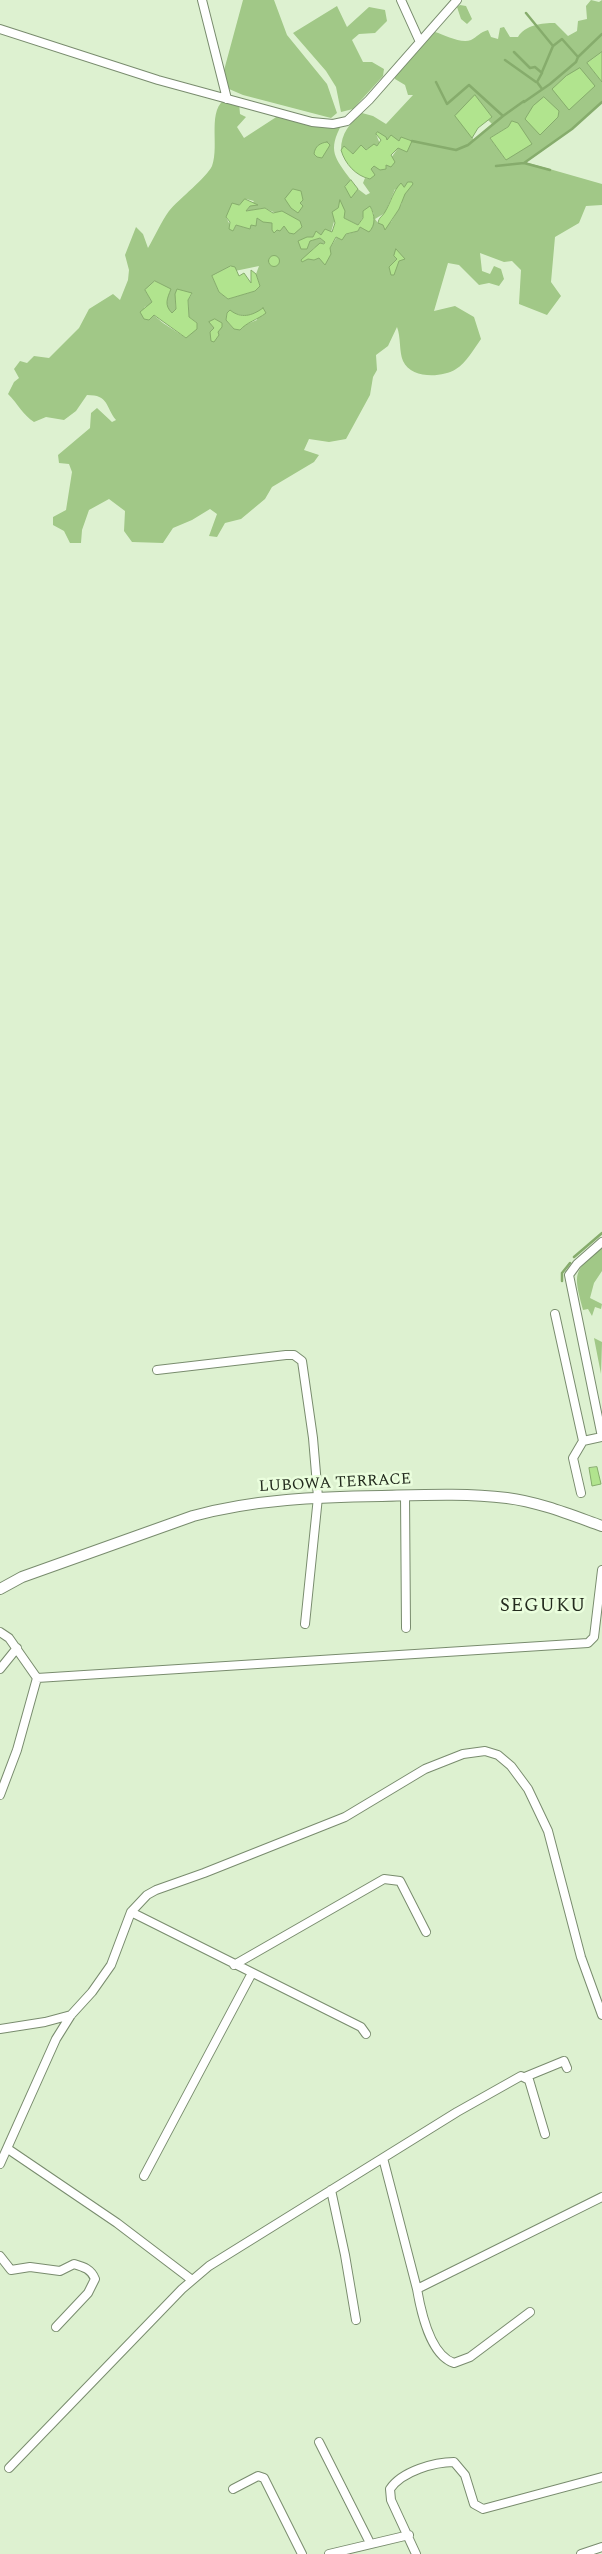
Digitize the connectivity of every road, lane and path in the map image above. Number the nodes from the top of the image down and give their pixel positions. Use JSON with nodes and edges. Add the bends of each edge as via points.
{"nodes":[{"id":1,"x":202,"y":0,"type":"edge"},
{"id":2,"x":401,"y":0,"type":"edge"},
{"id":3,"x":457,"y":0,"type":"edge"},
{"id":4,"x":0,"y":29,"type":"edge"},
{"id":5,"x":420,"y":42,"type":"junction"},
{"id":6,"x":227,"y":99,"type":"junction"},
{"id":7,"x":602,"y":1242,"type":"edge"},
{"id":8,"x":555,"y":1314,"type":"dead end"},
{"id":9,"x":157,"y":1370,"type":"dead end"},
{"id":10,"x":602,"y":1437,"type":"edge"},
{"id":11,"x":583,"y":1441,"type":"junction"},
{"id":12,"x":581,"y":1493,"type":"dead end"},
{"id":13,"x":405,"y":1495,"type":"junction"},
{"id":14,"x":318,"y":1497,"type":"junction"},
{"id":15,"x":602,"y":1526,"type":"edge"},
{"id":16,"x":602,"y":1570,"type":"edge"},
{"id":17,"x":0,"y":1589,"type":"edge"},
{"id":18,"x":306,"y":1624,"type":"dead end"},
{"id":19,"x":406,"y":1628,"type":"dead end"},
{"id":20,"x":0,"y":1632,"type":"edge"},
{"id":21,"x":17,"y":1648,"type":"junction"},
{"id":22,"x":0,"y":1669,"type":"edge"},
{"id":23,"x":37,"y":1678,"type":"junction"},
{"id":24,"x":0,"y":1795,"type":"edge"},
{"id":25,"x":131,"y":1912,"type":"junction"},
{"id":26,"x":426,"y":1932,"type":"dead end"},
{"id":27,"x":234,"y":1965,"type":"junction"},
{"id":28,"x":252,"y":1973,"type":"junction"},
{"id":29,"x":602,"y":2014,"type":"edge"},
{"id":30,"x":71,"y":2015,"type":"junction"},
{"id":31,"x":0,"y":2029,"type":"edge"},
{"id":32,"x":366,"y":2034,"type":"dead end"},
{"id":33,"x":567,"y":2068,"type":"dead end"},
{"id":34,"x":526,"y":2077,"type":"junction"},
{"id":35,"x":545,"y":2134,"type":"dead end"},
{"id":36,"x":8,"y":2149,"type":"junction"},
{"id":37,"x":383,"y":2158,"type":"junction"},
{"id":38,"x":0,"y":2164,"type":"edge"},
{"id":39,"x":144,"y":2176,"type":"dead end"},
{"id":40,"x":331,"y":2190,"type":"junction"},
{"id":41,"x":602,"y":2197,"type":"edge"},
{"id":42,"x":0,"y":2256,"type":"edge"},
{"id":43,"x":192,"y":2280,"type":"junction"},
{"id":44,"x":417,"y":2289,"type":"junction"},
{"id":45,"x":530,"y":2312,"type":"dead end"},
{"id":46,"x":356,"y":2320,"type":"dead end"},
{"id":47,"x":56,"y":2327,"type":"dead end"},
{"id":48,"x":319,"y":2442,"type":"dead end"},
{"id":49,"x":9,"y":2468,"type":"dead end"},
{"id":50,"x":602,"y":2477,"type":"edge"},
{"id":51,"x":233,"y":2489,"type":"dead end"},
{"id":52,"x":409,"y":2536,"type":"junction"},
{"id":53,"x":370,"y":2543,"type":"junction"},
{"id":54,"x":602,"y":2547,"type":"edge"},
{"id":55,"x":302,"y":2554,"type":"edge"},
{"id":56,"x":329,"y":2554,"type":"edge"},
{"id":57,"x":416,"y":2554,"type":"edge"},
{"id":58,"x":581,"y":2554,"type":"edge"}],
"edges":[{"from":1,"to":6,"type":"street"},
{"from":2,"to":5,"type":"street"},
{"from":3,"to":5,"type":"street"},
{"from":4,"to":6,"type":"street"},
{"from":5,"to":6,"type":"street","via":[[346,121],[333,124],[312,122]]},
{"from":7,"to":10,"type":"street","via":[[569,1275]]},
{"from":8,"to":11,"type":"street"},
{"from":9,"to":14,"type":"street","via":[[286,1355],[298,1357],[302,1361]]},
{"from":10,"to":11,"type":"street"},
{"from":11,"to":12,"type":"street","via":[[573,1458]]},
{"from":13,"to":14,"type":"street","name":"LUBOWA TERRACE"},
{"from":13,"to":15,"type":"street","name":"LUBOWA TERRACE","via":[[507,1498]]},
{"from":13,"to":19,"type":"street"},
{"from":14,"to":17,"type":"street","name":"LUBOWA TERRACE","via":[[269,1501],[202,1514],[22,1577]]},
{"from":14,"to":18,"type":"street"},
{"from":16,"to":23,"type":"street","via":[[593,1639],[588,1643]]},
{"from":20,"to":21,"type":"street"},
{"from":21,"to":22,"type":"street"},
{"from":21,"to":23,"type":"street"},
{"from":23,"to":24,"type":"street","via":[[17,1750]]},
{"from":25,"to":27,"type":"street"},
{"from":25,"to":29,"type":"street","via":[[156,1890],[345,1817],[425,1769],[463,1754],[490,1752],[504,1760],[518,1775],[544,1823],[581,1957]]},
{"from":25,"to":30,"type":"street","via":[[111,1965]]},
{"from":26,"to":27,"type":"street","via":[[400,1881],[384,1879]]},
{"from":27,"to":28,"type":"street"},
{"from":28,"to":32,"type":"street","via":[[362,2027]]},
{"from":28,"to":39,"type":"street"},
{"from":30,"to":31,"type":"street"},
{"from":30,"to":36,"type":"street","via":[[43,2065]]},
{"from":33,"to":34,"type":"street","via":[[564,2062]]},
{"from":34,"to":35,"type":"street","via":[[538,2103]]},
{"from":34,"to":37,"type":"street","via":[[516,2078]]},
{"from":36,"to":38,"type":"street"},
{"from":36,"to":43,"type":"street","via":[[109,2217]]},
{"from":37,"to":40,"type":"street"},
{"from":37,"to":44,"type":"street"},
{"from":40,"to":43,"type":"street","via":[[225,2255]]},
{"from":40,"to":46,"type":"street"},
{"from":41,"to":44,"type":"street"},
{"from":42,"to":47,"type":"street","via":[[11,2270],[30,2267],[60,2271],[74,2264],[88,2268],[93,2274],[95,2279],[88,2293]]},
{"from":43,"to":49,"type":"street"},
{"from":44,"to":45,"type":"street","via":[[428,2333],[445,2358],[454,2363],[470,2357]]},
{"from":48,"to":53,"type":"street"},
{"from":50,"to":52,"type":"street","via":[[483,2510],[474,2504],[465,2475],[454,2462],[436,2462],[397,2481],[390,2489],[391,2500]]},
{"from":51,"to":55,"type":"street","via":[[258,2476],[264,2478]]},
{"from":52,"to":53,"type":"street"},
{"from":52,"to":57,"type":"street"},
{"from":53,"to":56,"type":"street"},
{"from":54,"to":58,"type":"street"}]}
